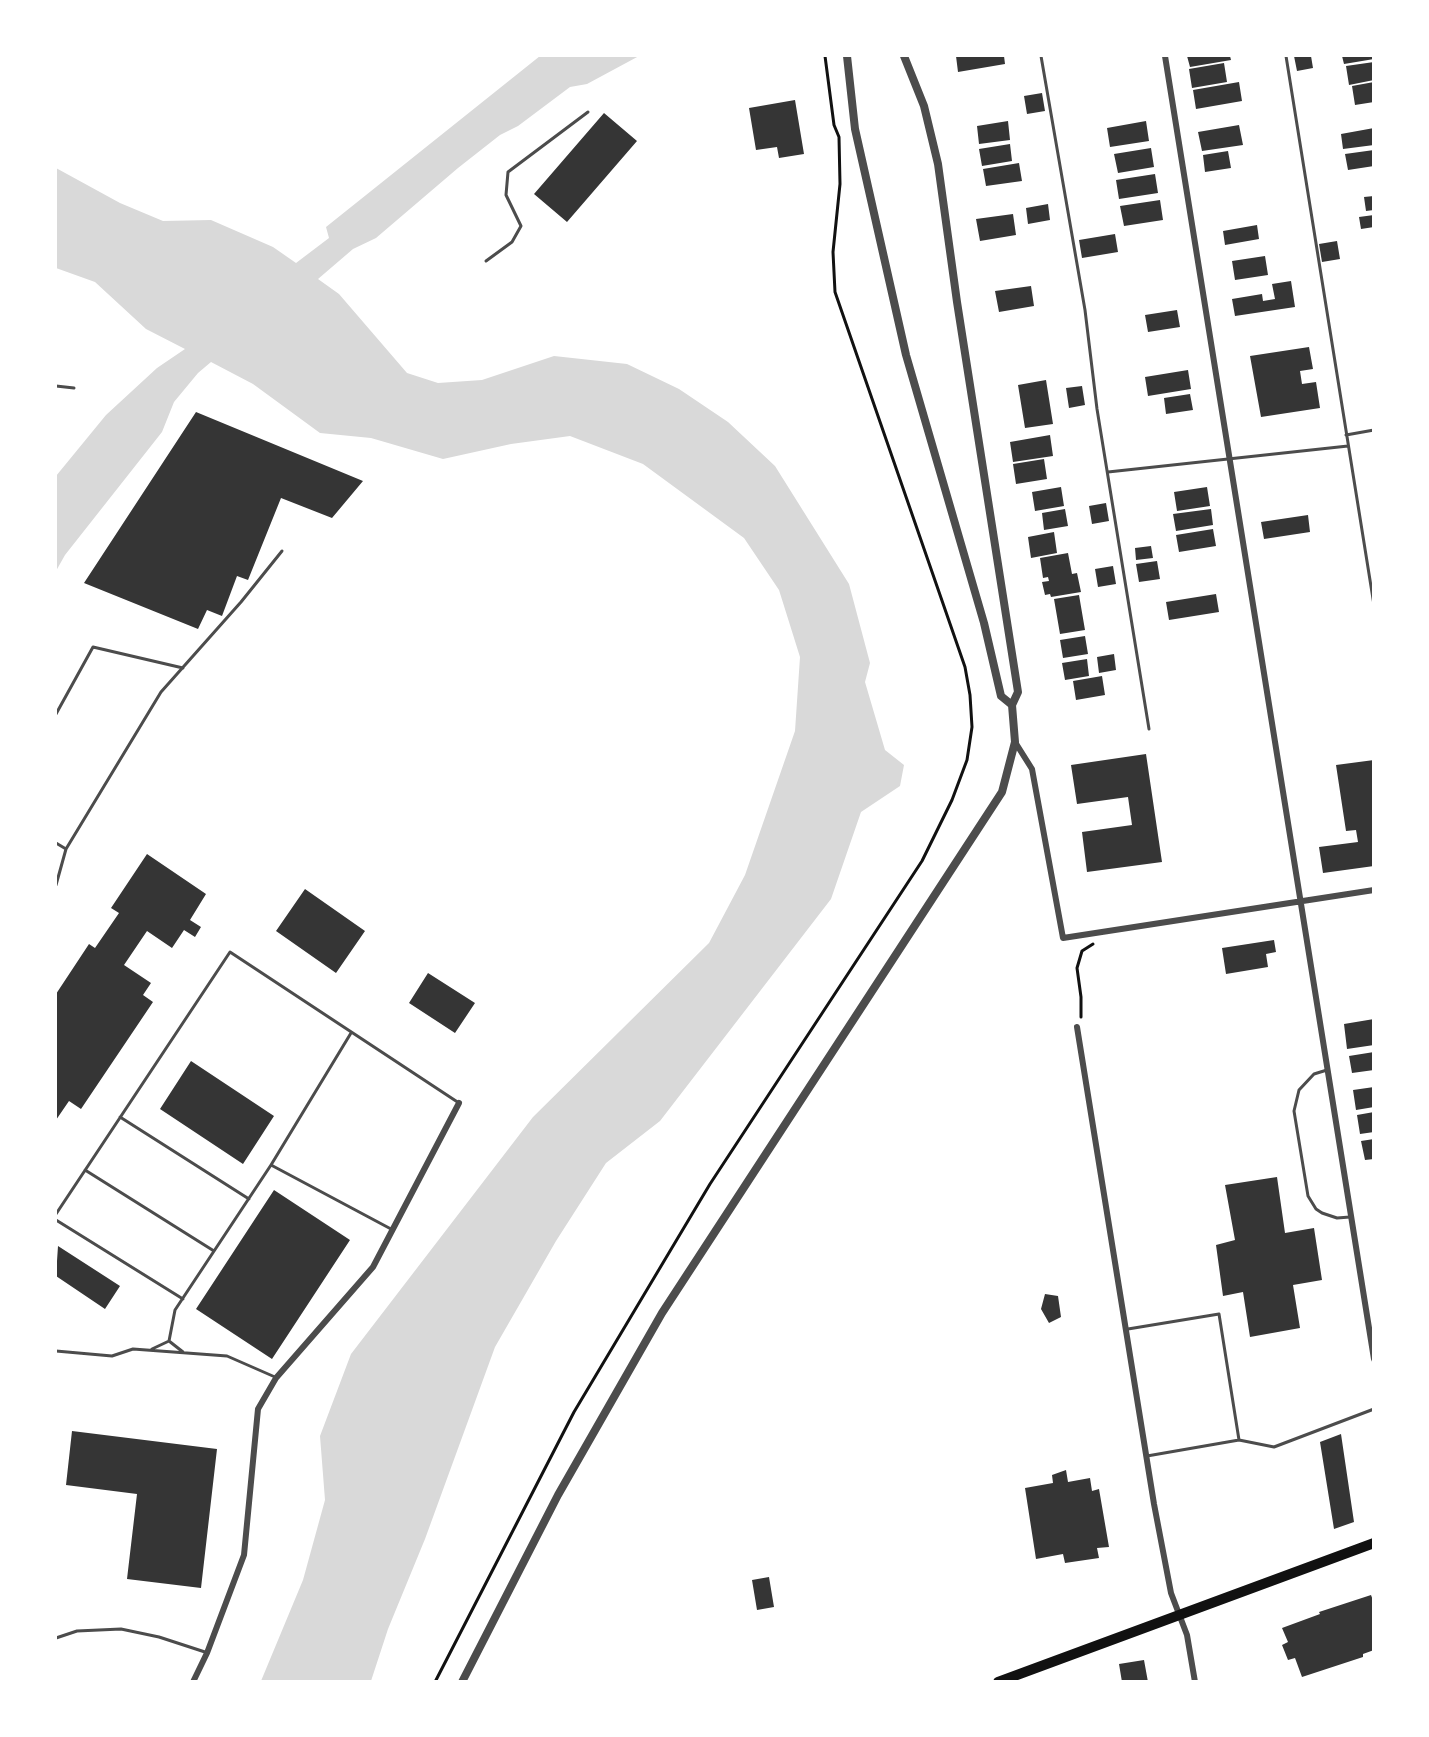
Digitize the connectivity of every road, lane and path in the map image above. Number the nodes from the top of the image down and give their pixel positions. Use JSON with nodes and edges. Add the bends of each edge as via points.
{"nodes":[{"id":1,"x":825,"y":56,"type":"edge"},
{"id":2,"x":847,"y":56,"type":"edge"},
{"id":3,"x":904,"y":56,"type":"edge"},
{"id":4,"x":1041,"y":56,"type":"edge"},
{"id":5,"x":1166,"y":56,"type":"edge"},
{"id":6,"x":1286,"y":56,"type":"edge"},
{"id":7,"x":588,"y":112,"type":"dead end"},
{"id":8,"x":486,"y":261,"type":"dead end"},
{"id":9,"x":56,"y":386,"type":"edge"},
{"id":10,"x":74,"y":388,"type":"dead end"},
{"id":11,"x":1374,"y":430,"type":"edge"},
{"id":12,"x":1346,"y":435,"type":"junction"},
{"id":13,"x":1348,"y":446,"type":"junction"},
{"id":14,"x":1229,"y":458,"type":"junction"},
{"id":15,"x":1108,"y":472,"type":"junction"},
{"id":16,"x":282,"y":551,"type":"dead end"},
{"id":17,"x":1374,"y":605,"type":"edge"},
{"id":18,"x":183,"y":668,"type":"junction"},
{"id":19,"x":1012,"y":705,"type":"junction"},
{"id":20,"x":56,"y":714,"type":"edge"},
{"id":21,"x":1149,"y":729,"type":"dead end"},
{"id":22,"x":1015,"y":742,"type":"junction"},
{"id":23,"x":56,"y":843,"type":"edge"},
{"id":24,"x":66,"y":849,"type":"junction"},
{"id":25,"x":56,"y":885,"type":"edge"},
{"id":26,"x":1374,"y":890,"type":"edge"},
{"id":27,"x":1299,"y":902,"type":"junction"},
{"id":28,"x":1093,"y":933,"type":"junction"},
{"id":29,"x":1077,"y":1027,"type":"joint"},
{"id":30,"x":351,"y":1032,"type":"junction"},
{"id":31,"x":1329,"y":1070,"type":"junction"},
{"id":32,"x":459,"y":1103,"type":"joint"},
{"id":33,"x":120,"y":1117,"type":"junction"},
{"id":34,"x":271,"y":1165,"type":"junction"},
{"id":35,"x":85,"y":1170,"type":"junction"},
{"id":36,"x":249,"y":1199,"type":"junction"},
{"id":37,"x":56,"y":1214,"type":"edge"},
{"id":38,"x":1351,"y":1217,"type":"junction"},
{"id":39,"x":56,"y":1220,"type":"edge"},
{"id":40,"x":393,"y":1230,"type":"junction"},
{"id":41,"x":214,"y":1251,"type":"junction"},
{"id":42,"x":183,"y":1299,"type":"junction"},
{"id":43,"x":1126,"y":1330,"type":"junction"},
{"id":44,"x":170,"y":1341,"type":"junction"},
{"id":45,"x":150,"y":1350,"type":"junction"},
{"id":46,"x":56,"y":1351,"type":"edge"},
{"id":47,"x":183,"y":1353,"type":"junction"},
{"id":48,"x":1374,"y":1359,"type":"edge"},
{"id":49,"x":276,"y":1378,"type":"junction"},
{"id":50,"x":1374,"y":1409,"type":"edge"},
{"id":51,"x":1239,"y":1440,"type":"junction"},
{"id":52,"x":1147,"y":1456,"type":"junction"},
{"id":53,"x":1374,"y":1542,"type":"edge"},
{"id":54,"x":1179,"y":1614,"type":"junction"},
{"id":55,"x":56,"y":1638,"type":"edge"},
{"id":56,"x":207,"y":1653,"type":"junction"},
{"id":57,"x":194,"y":1682,"type":"edge"},
{"id":58,"x":435,"y":1682,"type":"edge"},
{"id":59,"x":462,"y":1682,"type":"edge"},
{"id":60,"x":998,"y":1682,"type":"edge"},
{"id":61,"x":1195,"y":1682,"type":"edge"}],
"edges":[{"from":1,"to":58,"type":"path","via":[[834,125],[839,136],[840,184],[833,252],[835,292],[965,666],[972,727],[967,760],[922,861],[710,1184],[574,1412]]},
{"from":2,"to":19,"type":"street","via":[[855,129],[906,355],[984,623],[1000,696]]},
{"from":3,"to":19,"type":"street","via":[[924,106],[938,164],[1018,692]]},
{"from":4,"to":15,"type":"lane","via":[[1085,310]]},
{"from":5,"to":14,"type":"street"},
{"from":6,"to":12,"type":"lane"},
{"from":7,"to":8,"type":"lane","via":[[508,172],[506,195],[521,226],[512,242]]},
{"from":9,"to":10,"type":"lane"},
{"from":11,"to":12,"type":"lane"},
{"from":12,"to":13,"type":"lane"},
{"from":13,"to":14,"type":"lane"},
{"from":13,"to":17,"type":"lane"},
{"from":14,"to":15,"type":"lane"},
{"from":14,"to":27,"type":"street"},
{"from":15,"to":21,"type":"lane"},
{"from":16,"to":18,"type":"lane"},
{"from":18,"to":20,"type":"lane","via":[[93,647]]},
{"from":18,"to":24,"type":"lane","via":[[160,692]]},
{"from":19,"to":22,"type":"street"},
{"from":22,"to":28,"type":"street","via":[[1032,769],[1063,938]]},
{"from":22,"to":59,"type":"street","via":[[1002,792],[827,1056],[628,1368]]},
{"from":23,"to":24,"type":"lane"},
{"from":24,"to":25,"type":"lane"},
{"from":26,"to":27,"type":"street"},
{"from":27,"to":28,"type":"street"},
{"from":27,"to":31,"type":"street"},
{"from":28,"to":29,"type":"path","via":[[1094,944],[1082,951],[1077,968],[1082,997]]},
{"from":29,"to":43,"type":"street"},
{"from":30,"to":32,"type":"lane"},
{"from":30,"to":33,"type":"lane","via":[[230,952]]},
{"from":30,"to":34,"type":"lane"},
{"from":31,"to":38,"type":"street"},
{"from":31,"to":38,"type":"lane","via":[[1314,1074],[1299,1090],[1294,1111],[1308,1196],[1322,1213]]},
{"from":32,"to":40,"type":"street"},
{"from":33,"to":35,"type":"lane"},
{"from":33,"to":36,"type":"lane"},
{"from":34,"to":36,"type":"lane"},
{"from":34,"to":40,"type":"lane"},
{"from":35,"to":37,"type":"lane"},
{"from":35,"to":41,"type":"lane"},
{"from":36,"to":41,"type":"lane"},
{"from":38,"to":48,"type":"street"},
{"from":39,"to":42,"type":"lane"},
{"from":40,"to":49,"type":"street","via":[[373,1267]]},
{"from":41,"to":42,"type":"lane"},
{"from":42,"to":44,"type":"lane","via":[[175,1310]]},
{"from":43,"to":51,"type":"lane","via":[[1220,1314]]},
{"from":43,"to":52,"type":"street"},
{"from":44,"to":45,"type":"lane"},
{"from":44,"to":47,"type":"lane"},
{"from":45,"to":46,"type":"lane","via":[[133,1349],[112,1356]]},
{"from":45,"to":47,"type":"lane"},
{"from":47,"to":49,"type":"lane","via":[[227,1356]]},
{"from":49,"to":56,"type":"street","via":[[258,1409],[244,1555]]},
{"from":50,"to":51,"type":"lane","via":[[1275,1447]]},
{"from":51,"to":52,"type":"lane"},
{"from":52,"to":54,"type":"street","via":[[1171,1593]]},
{"from":53,"to":54,"type":"main road"},
{"from":54,"to":60,"type":"main road"},
{"from":54,"to":61,"type":"street"},
{"from":55,"to":56,"type":"lane","via":[[77,1631],[121,1629]]},
{"from":56,"to":57,"type":"street"}]}
